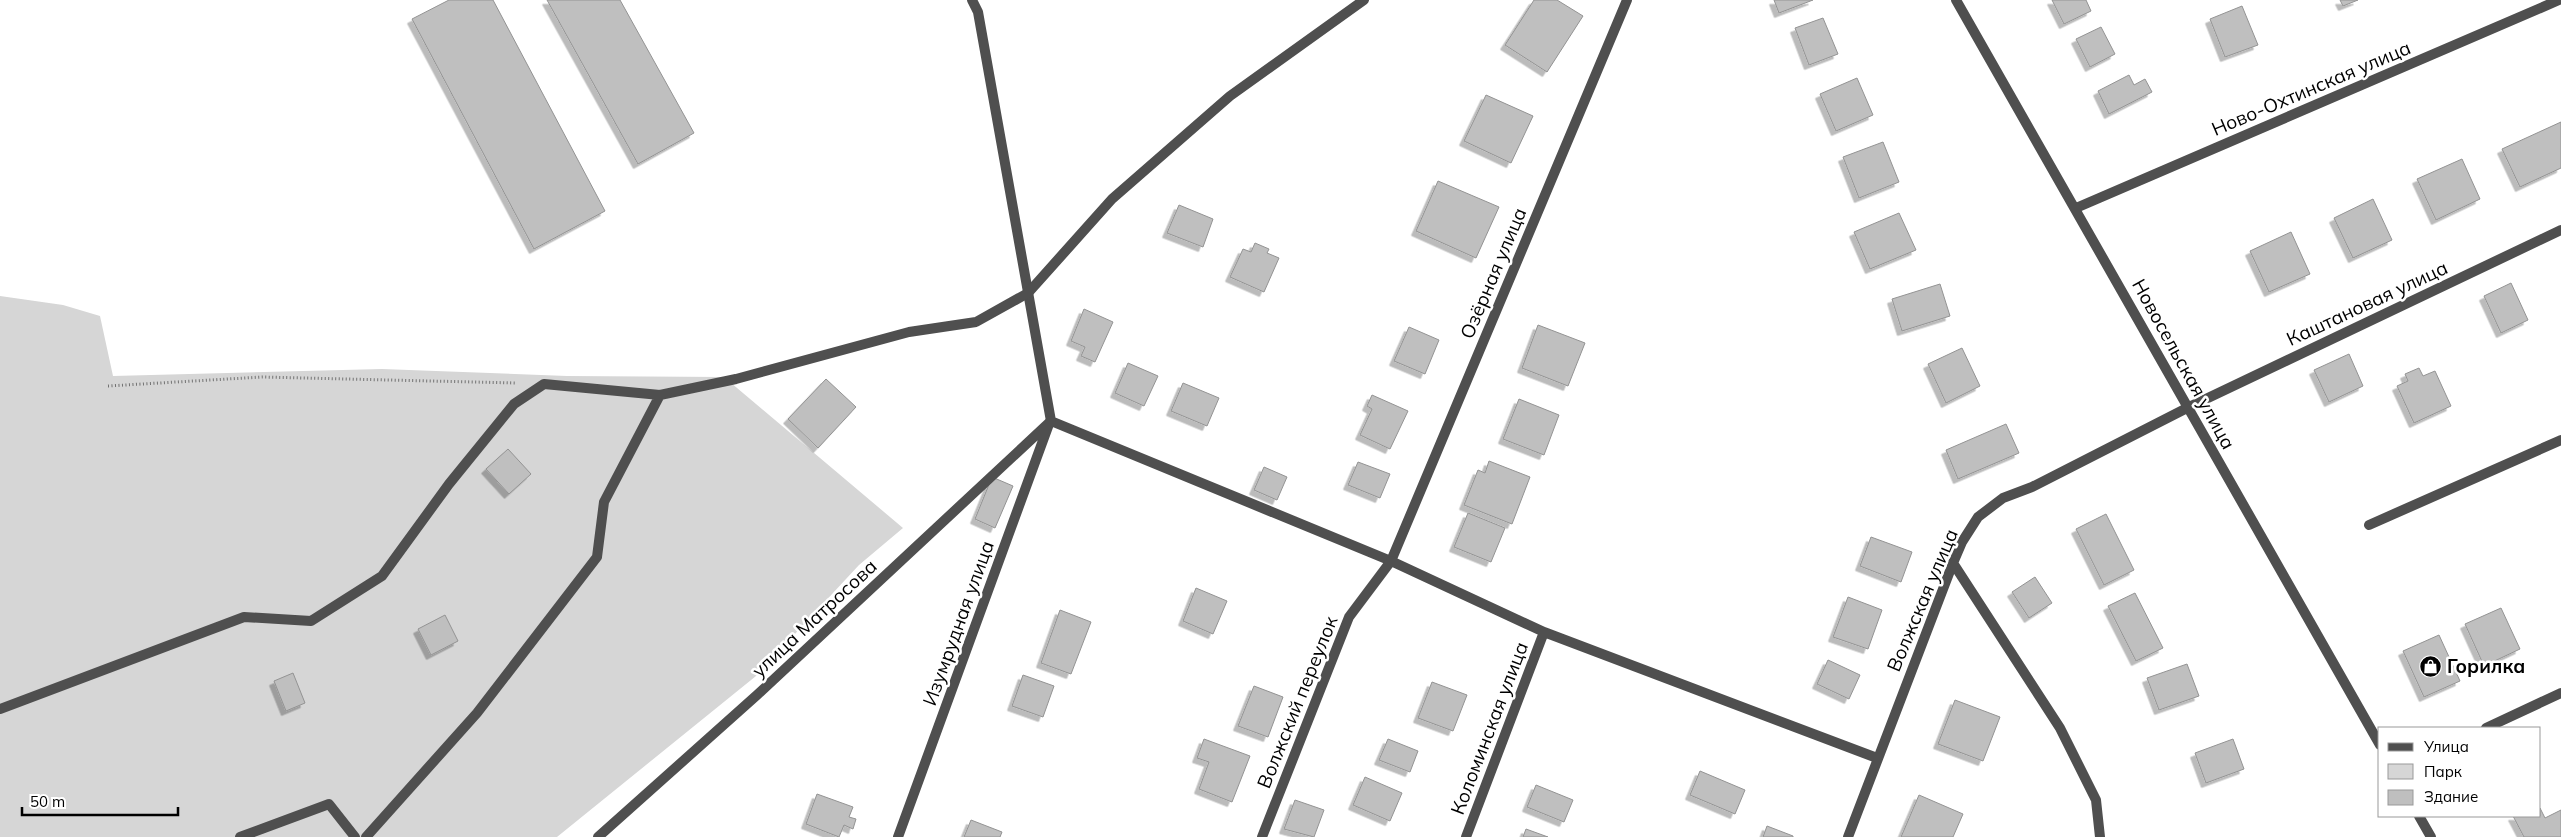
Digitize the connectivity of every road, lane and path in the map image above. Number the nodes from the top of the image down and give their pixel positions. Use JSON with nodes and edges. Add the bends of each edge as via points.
{"nodes":[{"id":1,"x":972,"y":0,"type":"edge"},
{"id":2,"x":1364,"y":0,"type":"edge"},
{"id":3,"x":1627,"y":0,"type":"edge"},
{"id":4,"x":1956,"y":0,"type":"edge"},
{"id":5,"x":2559,"y":0,"type":"edge"},
{"id":6,"x":2076,"y":208,"type":"junction"},
{"id":7,"x":2561,"y":230,"type":"edge"},
{"id":8,"x":1028,"y":293,"type":"junction"},
{"id":9,"x":544,"y":384,"type":"junction"},
{"id":10,"x":108,"y":386,"type":"dead end"},
{"id":11,"x":660,"y":395,"type":"junction"},
{"id":12,"x":2189,"y":407,"type":"junction"},
{"id":13,"x":1051,"y":421,"type":"junction"},
{"id":14,"x":2561,"y":440,"type":"edge"},
{"id":15,"x":2369,"y":525,"type":"dead end"},
{"id":16,"x":1391,"y":560,"type":"junction"},
{"id":17,"x":1953,"y":563,"type":"junction"},
{"id":18,"x":1544,"y":632,"type":"junction"},
{"id":19,"x":2561,"y":693,"type":"edge"},
{"id":20,"x":0,"y":709,"type":"edge"},
{"id":21,"x":2488,"y":727,"type":"edge"},
{"id":22,"x":2378,"y":741,"type":"edge"},
{"id":23,"x":1877,"y":758,"type":"junction"},
{"id":24,"x":2420,"y":817,"type":"edge"},
{"id":25,"x":240,"y":837,"type":"edge"},
{"id":26,"x":356,"y":837,"type":"edge"},
{"id":27,"x":366,"y":837,"type":"edge"},
{"id":28,"x":598,"y":837,"type":"edge"},
{"id":29,"x":898,"y":837,"type":"edge"},
{"id":30,"x":1262,"y":837,"type":"edge"},
{"id":31,"x":1466,"y":837,"type":"edge"},
{"id":32,"x":1848,"y":837,"type":"edge"},
{"id":33,"x":2100,"y":837,"type":"edge"},
{"id":34,"x":2431,"y":837,"type":"edge"}],
"edges":[{"from":1,"to":8,"type":"street","via":[[978,12]]},
{"from":2,"to":8,"type":"street","via":[[1215,109],[1112,199]]},
{"from":3,"to":16,"type":"street","name":"Озёрная улица"},
{"from":4,"to":6,"type":"street","name":"Новосельская улица"},
{"from":5,"to":6,"type":"street","name":"Ново-Охтинская улица"},
{"from":6,"to":12,"type":"street","name":"Новосельская улица"},
{"from":7,"to":12,"type":"street","name":"Каштановая улица"},
{"from":8,"to":11,"type":"street","via":[[976,322],[909,332],[736,380]]},
{"from":8,"to":13,"type":"street"},
{"from":9,"to":10,"type":"path","via":[[262,377]]},
{"from":9,"to":11,"type":"street"},
{"from":9,"to":20,"type":"street","via":[[514,404],[449,484],[382,576],[311,621],[244,618]]},
{"from":11,"to":27,"type":"street","via":[[604,502],[597,557],[477,712]]},
{"from":12,"to":17,"type":"street","name":"Волжская улица","via":[[2002,498],[1978,517]]},
{"from":12,"to":22,"type":"street","name":"Новосельская улица"},
{"from":13,"to":16,"type":"street"},
{"from":13,"to":28,"type":"street","name":"улица Матросова","via":[[757,695]]},
{"from":13,"to":29,"type":"street","name":"Изумрудная улица"},
{"from":14,"to":15,"type":"street"},
{"from":16,"to":18,"type":"street"},
{"from":16,"to":30,"type":"street","name":"Волжский переулок","via":[[1349,617]]},
{"from":17,"to":23,"type":"street","name":"Волжская улица"},
{"from":17,"to":33,"type":"street","via":[[2060,728],[2096,800]]},
{"from":18,"to":23,"type":"street"},
{"from":18,"to":31,"type":"street","name":"Коломинская улица"},
{"from":19,"to":21,"type":"street"},
{"from":23,"to":32,"type":"street","name":"Волжская улица"},
{"from":24,"to":34,"type":"street"},
{"from":25,"to":26,"type":"street","via":[[329,804]]}]}
